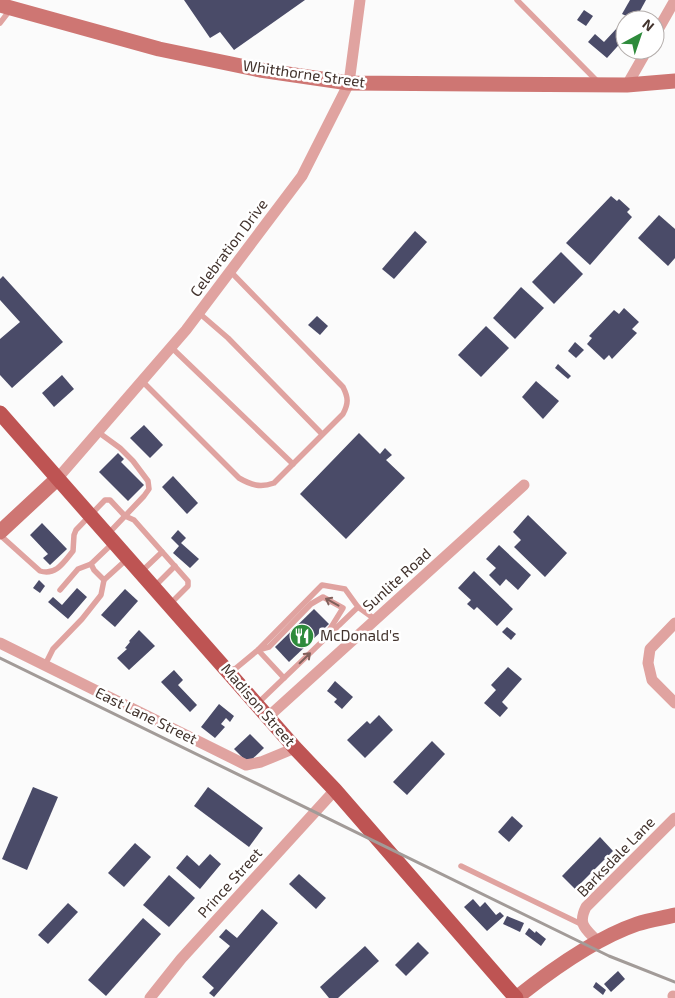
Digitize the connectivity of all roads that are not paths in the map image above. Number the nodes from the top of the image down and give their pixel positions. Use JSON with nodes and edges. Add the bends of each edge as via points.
{"nodes":[{"id":1,"x":360,"y":0,"type":"edge"},
{"id":2,"x":517,"y":0,"type":"edge"},
{"id":3,"x":675,"y":0,"type":"edge"},
{"id":4,"x":6,"y":6,"type":"edge"},
{"id":5,"x":665,"y":18,"type":"edge"},
{"id":6,"x":0,"y":23,"type":"edge"},
{"id":7,"x":641,"y":60,"type":"edge"},
{"id":8,"x":675,"y":81,"type":"edge"},
{"id":9,"x":349,"y":83,"type":"junction"},
{"id":10,"x":600,"y":84,"type":"junction"},
{"id":11,"x":627,"y":85,"type":"junction"},
{"id":12,"x":230,"y":272,"type":"junction"},
{"id":13,"x":199,"y":313,"type":"junction"},
{"id":14,"x":171,"y":347,"type":"junction"},
{"id":15,"x":142,"y":381,"type":"junction"},
{"id":16,"x":0,"y":413,"type":"edge"},
{"id":17,"x":98,"y":432,"type":"junction"},
{"id":18,"x":322,"y":434,"type":"junction"},
{"id":19,"x":293,"y":464,"type":"junction"},
{"id":20,"x":58,"y":479,"type":"junction"},
{"id":21,"x":524,"y":485,"type":"dead end"},
{"id":22,"x":89,"y":515,"type":"junction"},
{"id":23,"x":125,"y":516,"type":"junction"},
{"id":24,"x":0,"y":533,"type":"edge"},
{"id":25,"x":110,"y":538,"type":"junction"},
{"id":26,"x":162,"y":552,"type":"junction"},
{"id":27,"x":128,"y":558,"type":"junction"},
{"id":28,"x":91,"y":564,"type":"junction"},
{"id":29,"x":175,"y":566,"type":"junction"},
{"id":30,"x":140,"y":572,"type":"junction"},
{"id":31,"x":104,"y":580,"type":"junction"},
{"id":32,"x":154,"y":587,"type":"junction"},
{"id":33,"x":60,"y":590,"type":"dead end"},
{"id":34,"x":169,"y":605,"type":"junction"},
{"id":35,"x":358,"y":607,"type":"junction"},
{"id":36,"x":376,"y":620,"type":"junction"},
{"id":37,"x":675,"y":623,"type":"edge"},
{"id":38,"x":324,"y":640,"type":"junction"},
{"id":39,"x":0,"y":643,"type":"edge"},
{"id":40,"x":258,"y":650,"type":"junction"},
{"id":41,"x":45,"y":665,"type":"junction"},
{"id":42,"x":230,"y":674,"type":"junction"},
{"id":43,"x":284,"y":678,"type":"junction"},
{"id":44,"x":675,"y":703,"type":"edge"},
{"id":45,"x":257,"y":704,"type":"junction"},
{"id":46,"x":268,"y":717,"type":"junction"},
{"id":47,"x":295,"y":748,"type":"junction"},
{"id":48,"x":334,"y":790,"type":"junction"},
{"id":49,"x":675,"y":818,"type":"edge"},
{"id":50,"x":461,"y":866,"type":"dead end"},
{"id":51,"x":675,"y":915,"type":"edge"},
{"id":52,"x":583,"y":925,"type":"junction"},
{"id":53,"x":598,"y":942,"type":"junction"},
{"id":54,"x":150,"y":998,"type":"edge"},
{"id":55,"x":516,"y":998,"type":"edge"}],
"edges":[{"from":1,"to":9,"type":"street","name":"Celebration Drive"},
{"from":2,"to":10,"type":"lane"},
{"from":3,"to":5,"type":"street"},
{"from":4,"to":6,"type":"lane"},
{"from":4,"to":9,"type":"street","name":"Whitthorne Street","via":[[159,49],[260,70]]},
{"from":7,"to":11,"type":"street"},
{"from":8,"to":11,"type":"street","name":"Whitthorne Street"},
{"from":9,"to":10,"type":"street","name":"Whitthorne Street"},
{"from":9,"to":12,"type":"street","name":"Celebration Drive","via":[[302,176]]},
{"from":10,"to":11,"type":"street","name":"Whitthorne Street"},
{"from":12,"to":13,"type":"street","name":"Celebration Drive"},
{"from":12,"to":18,"type":"lane","via":[[343,387],[348,405]]},
{"from":13,"to":14,"type":"street","name":"Celebration Drive"},
{"from":13,"to":18,"type":"lane","via":[[228,338]]},
{"from":14,"to":15,"type":"street","name":"Celebration Drive"},
{"from":14,"to":19,"type":"lane"},
{"from":15,"to":17,"type":"street","name":"Celebration Drive"},
{"from":15,"to":19,"type":"lane","via":[[239,478],[250,485],[264,487],[274,483]]},
{"from":16,"to":20,"type":"main road","name":"Madison Street"},
{"from":17,"to":20,"type":"street","name":"Celebration Drive"},
{"from":17,"to":23,"type":"lane","via":[[120,448],[148,481],[149,489]]},
{"from":18,"to":19,"type":"lane"},
{"from":20,"to":22,"type":"main road","name":"Madison Street"},
{"from":20,"to":24,"type":"street"},
{"from":21,"to":36,"type":"street","name":"Sunlite Road"},
{"from":22,"to":23,"type":"lane","via":[[105,500],[110,500]]},
{"from":22,"to":24,"type":"lane","via":[[76,530],[73,551],[59,567],[46,573],[22,556]]},
{"from":22,"to":25,"type":"main road","name":"Madison Street"},
{"from":23,"to":25,"type":"lane"},
{"from":23,"to":26,"type":"lane","via":[[134,520]]},
{"from":25,"to":27,"type":"main road","name":"Madison Street"},
{"from":25,"to":28,"type":"lane"},
{"from":26,"to":29,"type":"lane"},
{"from":26,"to":30,"type":"lane"},
{"from":27,"to":30,"type":"main road","name":"Madison Street"},
{"from":27,"to":31,"type":"lane"},
{"from":28,"to":31,"type":"lane"},
{"from":28,"to":33,"type":"lane","via":[[78,569]]},
{"from":29,"to":32,"type":"lane"},
{"from":29,"to":34,"type":"lane","via":[[188,581],[188,586]]},
{"from":30,"to":32,"type":"main road","name":"Madison Street"},
{"from":31,"to":41,"type":"lane","via":[[102,595],[53,649]]},
{"from":32,"to":34,"type":"main road","name":"Madison Street"},
{"from":34,"to":42,"type":"main road","name":"Madison Street"},
{"from":35,"to":36,"type":"lane"},
{"from":35,"to":38,"type":"lane"},
{"from":35,"to":40,"type":"lane","via":[[346,589],[322,585]]},
{"from":36,"to":46,"type":"street","name":"Sunlite Road"},
{"from":37,"to":44,"type":"street","via":[[650,649],[648,663],[652,680]]},
{"from":38,"to":40,"type":"lane","one_way":true,"via":[[343,608],[323,598],[311,604],[269,647]]},
{"from":43,"to":38,"type":"lane","one_way":true},
{"from":39,"to":41,"type":"street","name":"East Lane Street"},
{"from":40,"to":42,"type":"lane"},
{"from":40,"to":43,"type":"lane"},
{"from":41,"to":47,"type":"street","name":"East Lane Street","via":[[246,765]]},
{"from":42,"to":45,"type":"main road","name":"Madison Street"},
{"from":43,"to":45,"type":"lane"},
{"from":45,"to":46,"type":"main road","name":"Madison Street"},
{"from":46,"to":47,"type":"main road","name":"Madison Street"},
{"from":47,"to":48,"type":"main road","name":"Madison Street"},
{"from":48,"to":54,"type":"street","name":"Prince Street"},
{"from":48,"to":55,"type":"main road","name":"Madison Street"},
{"from":49,"to":52,"type":"street","name":"Barksdale Lane","via":[[586,907]]},
{"from":50,"to":52,"type":"lane"},
{"from":51,"to":53,"type":"street","via":[[637,924]]},
{"from":52,"to":53,"type":"street"},
{"from":53,"to":55,"type":"street"}]}
